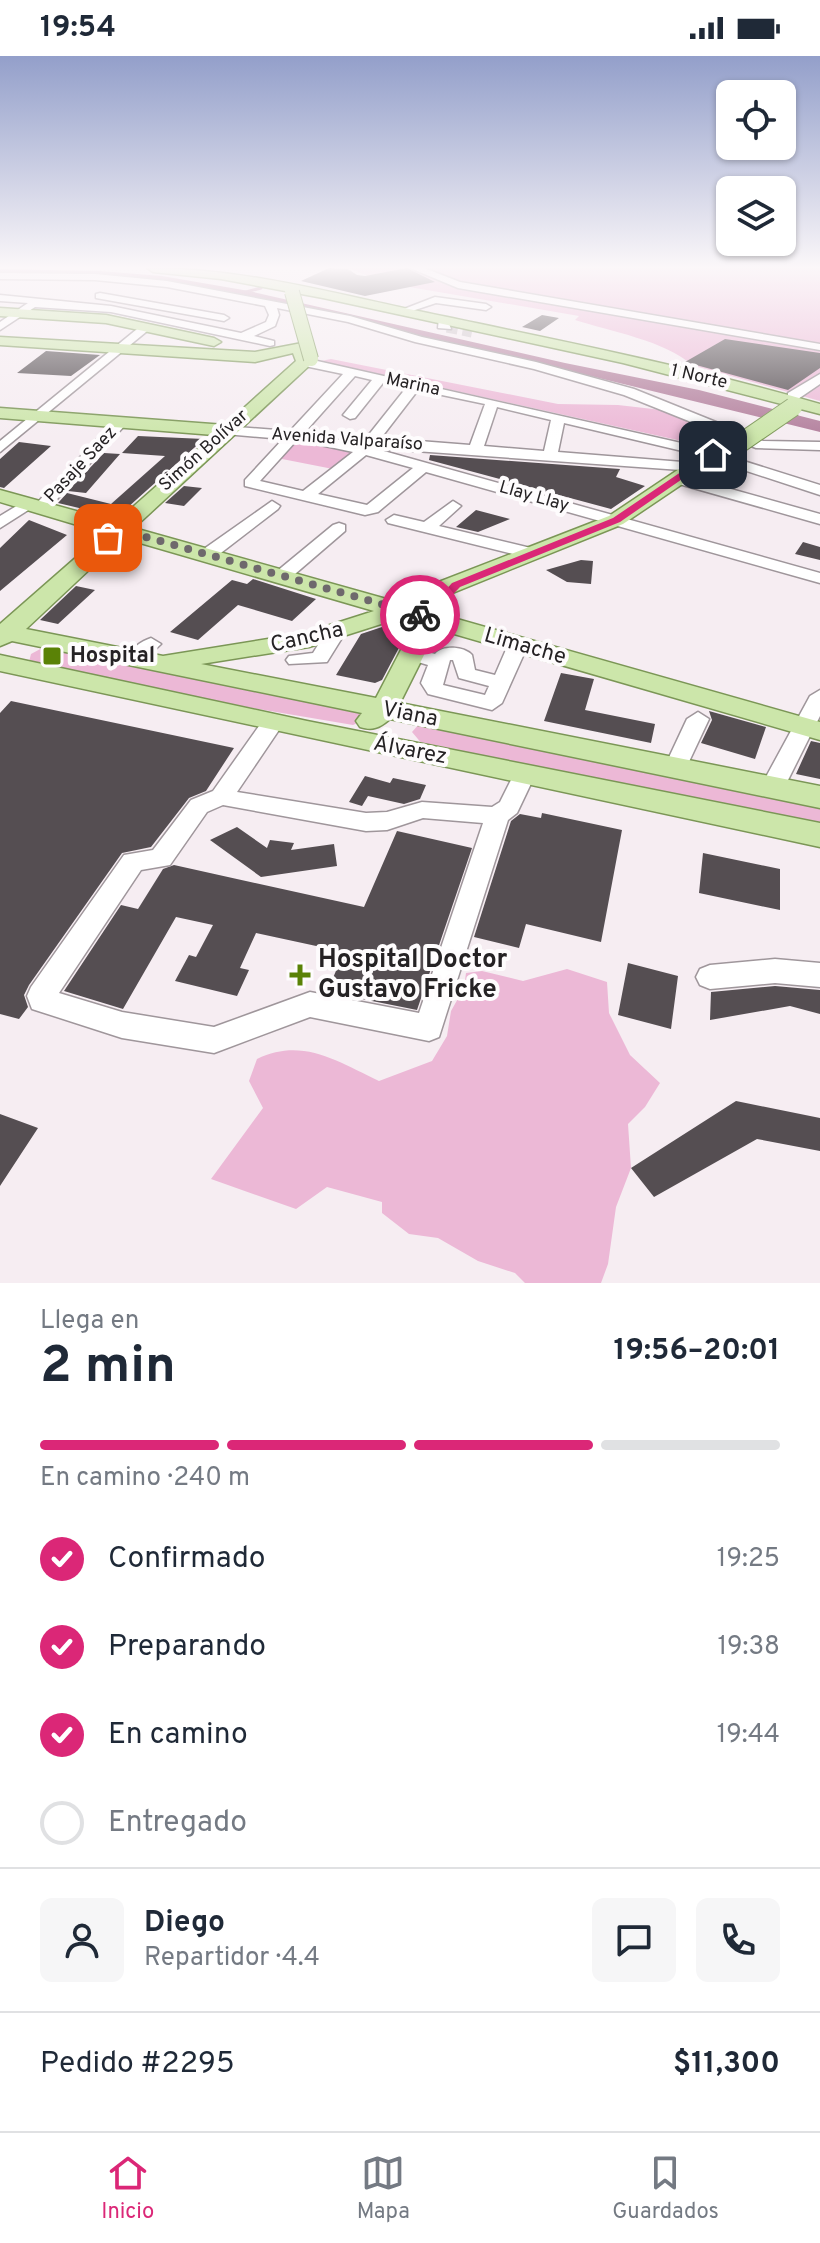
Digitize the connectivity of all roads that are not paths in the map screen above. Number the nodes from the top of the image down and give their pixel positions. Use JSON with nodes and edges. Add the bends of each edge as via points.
{"nodes":[{"id":1,"x":137,"y":325,"type":"edge"},
{"id":2,"x":188,"y":325,"type":"edge"},
{"id":3,"x":268,"y":325,"type":"edge"},
{"id":4,"x":289,"y":325,"type":"edge"},
{"id":5,"x":372,"y":325,"type":"edge"},
{"id":6,"x":456,"y":325,"type":"tunnel mouth"},
{"id":7,"x":486,"y":325,"type":"tunnel mouth"},
{"id":8,"x":693,"y":325,"type":"edge"},
{"id":9,"x":146,"y":327,"type":"junction"},
{"id":10,"x":243,"y":337,"type":"junction"},
{"id":11,"x":0,"y":341,"type":"edge"},
{"id":12,"x":820,"y":347,"type":"edge"},
{"id":13,"x":120,"y":348,"type":"junction"},
{"id":14,"x":291,"y":354,"type":"junction"},
{"id":15,"x":352,"y":372,"type":"junction"},
{"id":16,"x":380,"y":378,"type":"junction"},
{"id":17,"x":820,"y":378,"type":"edge"},
{"id":18,"x":415,"y":385,"type":"junction"},
{"id":19,"x":492,"y":402,"type":"junction"},
{"id":20,"x":802,"y":403,"type":"edge"},
{"id":21,"x":0,"y":413,"type":"edge"},
{"id":22,"x":350,"y":415,"type":"dead end"},
{"id":23,"x":39,"y":416,"type":"junction"},
{"id":24,"x":558,"y":417,"type":"junction"},
{"id":25,"x":121,"y":422,"type":"junction"},
{"id":26,"x":225,"y":430,"type":"junction"},
{"id":27,"x":623,"y":432,"type":"junction"},
{"id":28,"x":293,"y":435,"type":"junction"},
{"id":29,"x":366,"y":445,"type":"junction"},
{"id":30,"x":820,"y":446,"type":"edge"},
{"id":31,"x":0,"y":448,"type":"edge"},
{"id":32,"x":476,"y":449,"type":"junction"},
{"id":33,"x":718,"y":453,"type":"junction"},
{"id":34,"x":550,"y":455,"type":"junction"},
{"id":35,"x":619,"y":460,"type":"junction"},
{"id":36,"x":423,"y":467,"type":"junction"},
{"id":37,"x":695,"y":467,"type":"junction"},
{"id":38,"x":677,"y":479,"type":"junction"},
{"id":39,"x":820,"y":490,"type":"edge"},
{"id":40,"x":0,"y":496,"type":"edge"},
{"id":41,"x":306,"y":496,"type":"junction"},
{"id":42,"x":35,"y":506,"type":"junction"},
{"id":43,"x":272,"y":506,"type":"dead end"},
{"id":44,"x":453,"y":506,"type":"dead end"},
{"id":45,"x":820,"y":519,"type":"edge"},
{"id":46,"x":394,"y":520,"type":"dead end"},
{"id":47,"x":616,"y":520,"type":"junction"},
{"id":48,"x":0,"y":523,"type":"edge"},
{"id":49,"x":339,"y":528,"type":"dead end"},
{"id":50,"x":427,"y":528,"type":"junction"},
{"id":51,"x":118,"y":529,"type":"junction"},
{"id":52,"x":533,"y":554,"type":"junction"},
{"id":53,"x":207,"y":555,"type":"junction"},
{"id":54,"x":282,"y":576,"type":"junction"},
{"id":55,"x":820,"y":578,"type":"edge"},
{"id":56,"x":456,"y":585,"type":"junction"},
{"id":57,"x":401,"y":610,"type":"junction"},
{"id":58,"x":429,"y":618,"type":"junction"},
{"id":59,"x":335,"y":633,"type":"junction"},
{"id":60,"x":2,"y":634,"type":"edge"},
{"id":61,"x":518,"y":645,"type":"junction"},
{"id":62,"x":412,"y":654,"type":"junction"},
{"id":63,"x":145,"y":655,"type":"junction"},
{"id":64,"x":296,"y":660,"type":"dead end"},
{"id":65,"x":439,"y":662,"type":"junction"},
{"id":66,"x":0,"y":663,"type":"edge"},
{"id":67,"x":502,"y":683,"type":"junction"},
{"id":68,"x":820,"y":696,"type":"edge"},
{"id":69,"x":383,"y":710,"type":"junction"},
{"id":70,"x":698,"y":719,"type":"dead end"},
{"id":71,"x":272,"y":724,"type":"junction"},
{"id":72,"x":812,"y":729,"type":"edge"},
{"id":73,"x":539,"y":741,"type":"junction"},
{"id":74,"x":675,"y":768,"type":"junction"},
{"id":75,"x":525,"y":773,"type":"junction"},
{"id":76,"x":772,"y":788,"type":"junction"},
{"id":77,"x":221,"y":797,"type":"junction"},
{"id":78,"x":820,"y":797,"type":"edge"},
{"id":79,"x":497,"y":816,"type":"junction"},
{"id":80,"x":820,"y":835,"type":"edge"},
{"id":81,"x":820,"y":975,"type":"edge"},
{"id":82,"x":710,"y":977,"type":"dead end"}],
"edges":[{"from":1,"to":9,"type":"main road","name":"Marina"},
{"from":2,"to":10,"type":"street"},
{"from":3,"to":10,"type":"street"},
{"from":4,"to":14,"type":"main road","bridge":true},
{"from":5,"to":30,"type":"street","via":[[615,388],[761,445]]},
{"from":6,"to":20,"type":"main road","name":"1 Norte"},
{"from":7,"to":20,"type":"main road","name":"1 Norte","via":[[647,359]]},
{"from":8,"to":12,"type":"street"},
{"from":9,"to":13,"type":"street"},
{"from":9,"to":14,"type":"main road","name":"Marina"},
{"from":10,"to":14,"type":"street"},
{"from":11,"to":13,"type":"main road"},
{"from":13,"to":14,"type":"main road","via":[[255,357]]},
{"from":13,"to":23,"type":"street"},
{"from":14,"to":15,"type":"street","name":"Marina"},
{"from":14,"to":26,"type":"main road","name":"Simón Bolívar"},
{"from":15,"to":16,"type":"street","name":"Marina"},
{"from":15,"to":28,"type":"street"},
{"from":16,"to":18,"type":"street","name":"Marina"},
{"from":16,"to":22,"type":"street"},
{"from":17,"to":20,"type":"street"},
{"from":18,"to":19,"type":"street","name":"Marina"},
{"from":18,"to":29,"type":"street"},
{"from":19,"to":24,"type":"street","name":"Marina"},
{"from":19,"to":32,"type":"street"},
{"from":20,"to":33,"type":"main road","name":"Cancha","bridge":true},
{"from":21,"to":23,"type":"main road","name":"Avenida Valparaíso"},
{"from":23,"to":25,"type":"main road","name":"Avenida Valparaíso"},
{"from":23,"to":31,"type":"street"},
{"from":24,"to":27,"type":"street","name":"Marina"},
{"from":24,"to":34,"type":"street"},
{"from":25,"to":26,"type":"main road","name":"Avenida Valparaíso"},
{"from":25,"to":42,"type":"street","name":"Pasaje Saez"},
{"from":26,"to":28,"type":"street","name":"Avenida Valparaíso"},
{"from":26,"to":51,"type":"main road","name":"Simón Bolívar"},
{"from":27,"to":33,"type":"street","name":"Marina"},
{"from":27,"to":35,"type":"street"},
{"from":28,"to":29,"type":"street","name":"Llay Llay"},
{"from":28,"to":41,"type":"street","via":[[250,483]]},
{"from":29,"to":32,"type":"street","name":"Avenida Valparaíso"},
{"from":29,"to":36,"type":"street","name":"Llay Llay"},
{"from":29,"to":41,"type":"street"},
{"from":32,"to":34,"type":"street","name":"Avenida Valparaíso"},
{"from":33,"to":37,"type":"main road","name":"Cancha"},
{"from":33,"to":39,"type":"street","name":"Marina"},
{"from":34,"to":35,"type":"street","name":"Avenida Valparaíso"},
{"from":35,"to":37,"type":"street","name":"Avenida Valparaíso"},
{"from":36,"to":41,"type":"street","via":[[372,509]]},
{"from":36,"to":47,"type":"street","name":"Llay Llay"},
{"from":37,"to":38,"type":"main road","name":"Cancha"},
{"from":38,"to":45,"type":"street"},
{"from":38,"to":47,"type":"main road","name":"Cancha"},
{"from":40,"to":42,"type":"main road","name":"Limache"},
{"from":42,"to":48,"type":"street","name":"Pasaje Saez"},
{"from":42,"to":51,"type":"main road","name":"Limache"},
{"from":43,"to":53,"type":"street"},
{"from":44,"to":50,"type":"street"},
{"from":46,"to":50,"type":"street"},
{"from":47,"to":52,"type":"main road","name":"Cancha"},
{"from":47,"to":55,"type":"street","name":"Llay Llay"},
{"from":49,"to":54,"type":"street"},
{"from":50,"to":52,"type":"street"},
{"from":51,"to":53,"type":"main road","name":"Limache"},
{"from":51,"to":60,"type":"main road","name":"Simón Bolívar"},
{"from":52,"to":56,"type":"main road","name":"Cancha"},
{"from":53,"to":54,"type":"main road","name":"Limache"},
{"from":54,"to":57,"type":"main road","name":"Limache"},
{"from":56,"to":57,"type":"main road","name":"Cancha"},
{"from":56,"to":58,"type":"main road","name":"Cancha"},
{"from":57,"to":58,"type":"main road","name":"Limache"},
{"from":57,"to":59,"type":"main road","name":"Cancha"},
{"from":58,"to":61,"type":"main road","name":"Limache"},
{"from":58,"to":62,"type":"main road","name":"Cancha"},
{"from":59,"to":63,"type":"main road","name":"Cancha","via":[[248,651]]},
{"from":59,"to":64,"type":"street","via":[[320,658]]},
{"from":60,"to":63,"type":"main road","name":"Viana"},
{"from":61,"to":67,"type":"street"},
{"from":61,"to":72,"type":"main road","name":"Limache"},
{"from":62,"to":65,"type":"street"},
{"from":62,"to":69,"type":"main road","name":"Cancha"},
{"from":63,"to":69,"type":"main road","name":"Viana"},
{"from":65,"to":67,"type":"street","via":[[445,654],[462,655],[466,674]]},
{"from":65,"to":67,"type":"street","via":[[431,683],[435,690],[492,703]]},
{"from":66,"to":71,"type":"main road","name":"Álvarez"},
{"from":68,"to":72,"type":"street"},
{"from":69,"to":71,"type":"main road","via":[[355,727]]},
{"from":69,"to":73,"type":"main road","name":"Viana"},
{"from":70,"to":74,"type":"street"},
{"from":71,"to":75,"type":"main road","name":"Álvarez"},
{"from":71,"to":77,"type":"street"},
{"from":72,"to":76,"type":"street"},
{"from":73,"to":74,"type":"main road","name":"Viana"},
{"from":73,"to":75,"type":"main road"},
{"from":74,"to":76,"type":"main road","name":"Viana"},
{"from":75,"to":79,"type":"street","via":[[509,807]]},
{"from":75,"to":80,"type":"main road","name":"Álvarez"},
{"from":76,"to":78,"type":"main road","name":"Viana"},
{"from":77,"to":79,"type":"street","via":[[366,822],[422,810]]},
{"from":77,"to":79,"type":"street","via":[[199,806],[161,858],[133,862],[42,1000],[122,1025],[214,1040],[310,1004],[429,1028]]},
{"from":81,"to":82,"type":"street","via":[[775,971]]}]}
